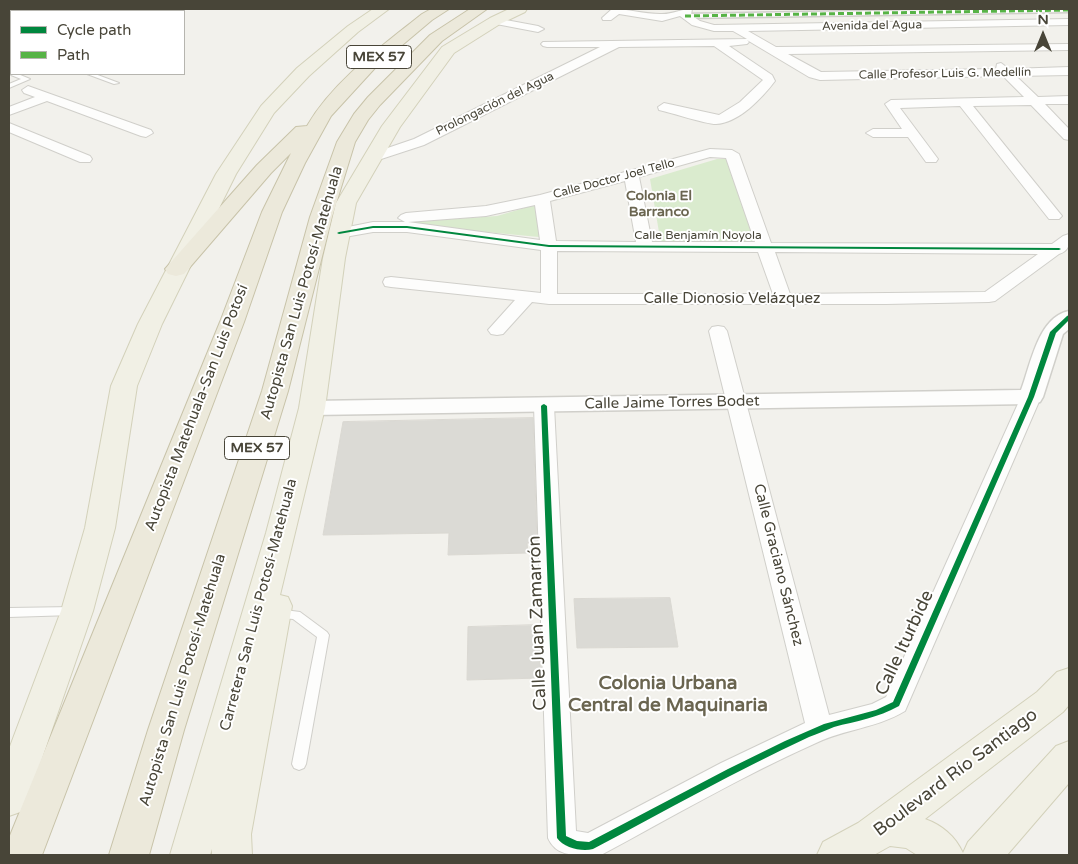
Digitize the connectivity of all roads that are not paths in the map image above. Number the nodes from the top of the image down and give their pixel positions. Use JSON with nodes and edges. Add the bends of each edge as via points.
{"nodes":[{"id":1,"x":382,"y":9,"type":"edge"},
{"id":2,"x":442,"y":9,"type":"edge"},
{"id":3,"x":480,"y":9,"type":"edge"},
{"id":4,"x":520,"y":9,"type":"edge"},
{"id":5,"x":945,"y":10,"type":"edge"},
{"id":6,"x":1069,"y":10,"type":"edge"},
{"id":7,"x":686,"y":12,"type":"edge"},
{"id":8,"x":430,"y":13,"type":"edge"},
{"id":9,"x":662,"y":18,"type":"junction"},
{"id":10,"x":495,"y":22,"type":"junction"},
{"id":11,"x":1069,"y":22,"type":"edge"},
{"id":12,"x":959,"y":24,"type":"junction"},
{"id":13,"x":538,"y":29,"type":"dead end"},
{"id":14,"x":737,"y":29,"type":"junction"},
{"id":15,"x":716,"y":42,"type":"junction"},
{"id":16,"x":755,"y":42,"type":"junction"},
{"id":17,"x":547,"y":44,"type":"dead end"},
{"id":18,"x":615,"y":44,"type":"junction"},
{"id":19,"x":1069,"y":47,"type":"edge"},
{"id":20,"x":982,"y":48,"type":"junction"},
{"id":21,"x":774,"y":51,"type":"junction"},
{"id":22,"x":1069,"y":71,"type":"edge"},
{"id":23,"x":1006,"y":73,"type":"junction"},
{"id":24,"x":16,"y":75,"type":"edge"},
{"id":25,"x":93,"y":75,"type":"edge"},
{"id":26,"x":116,"y":83,"type":"dead end"},
{"id":27,"x":9,"y":86,"type":"edge"},
{"id":28,"x":28,"y":90,"type":"dead end"},
{"id":29,"x":47,"y":97,"type":"junction"},
{"id":30,"x":1069,"y":100,"type":"edge"},
{"id":31,"x":1035,"y":101,"type":"junction"},
{"id":32,"x":963,"y":102,"type":"junction"},
{"id":33,"x":664,"y":107,"type":"dead end"},
{"id":34,"x":9,"y":111,"type":"edge"},
{"id":35,"x":323,"y":114,"type":"junction"},
{"id":36,"x":9,"y":127,"type":"edge"},
{"id":37,"x":146,"y":133,"type":"dead end"},
{"id":38,"x":873,"y":133,"type":"dead end"},
{"id":39,"x":913,"y":133,"type":"junction"},
{"id":40,"x":1069,"y":136,"type":"edge"},
{"id":41,"x":85,"y":158,"type":"dead end"},
{"id":42,"x":372,"y":158,"type":"junction"},
{"id":43,"x":931,"y":159,"type":"dead end"},
{"id":44,"x":339,"y":162,"type":"junction"},
{"id":45,"x":631,"y":174,"type":"junction"},
{"id":46,"x":542,"y":199,"type":"junction"},
{"id":47,"x":1054,"y":216,"type":"dead end"},
{"id":48,"x":343,"y":218,"type":"junction"},
{"id":49,"x":1064,"y":244,"type":"edge"},
{"id":50,"x":548,"y":246,"type":"junction"},
{"id":51,"x":645,"y":247,"type":"junction"},
{"id":52,"x":765,"y":248,"type":"junction"},
{"id":53,"x":176,"y":269,"type":"junction"},
{"id":54,"x":391,"y":282,"type":"dead end"},
{"id":55,"x":528,"y":297,"type":"junction"},
{"id":56,"x":549,"y":299,"type":"junction"},
{"id":57,"x":783,"y":299,"type":"junction"},
{"id":58,"x":1069,"y":317,"type":"edge"},
{"id":59,"x":497,"y":330,"type":"dead end"},
{"id":60,"x":718,"y":331,"type":"dead end"},
{"id":61,"x":1031,"y":397,"type":"junction"},
{"id":62,"x":737,"y":401,"type":"junction"},
{"id":63,"x":544,"y":406,"type":"junction"},
{"id":64,"x":312,"y":408,"type":"junction"},
{"id":65,"x":281,"y":534,"type":"junction"},
{"id":66,"x":77,"y":611,"type":"junction"},
{"id":67,"x":9,"y":613,"type":"edge"},
{"id":68,"x":276,"y":614,"type":"junction"},
{"id":69,"x":59,"y":664,"type":"junction"},
{"id":70,"x":1069,"y":682,"type":"edge"},
{"id":71,"x":819,"y":728,"type":"junction"},
{"id":72,"x":9,"y":754,"type":"edge"},
{"id":73,"x":1069,"y":758,"type":"edge"},
{"id":74,"x":299,"y":764,"type":"dead end"},
{"id":75,"x":9,"y":799,"type":"edge"},
{"id":76,"x":562,"y":838,"type":"joint"},
{"id":77,"x":874,"y":840,"type":"edge"},
{"id":78,"x":189,"y":850,"type":"edge"},
{"id":79,"x":22,"y":855,"type":"edge"},
{"id":80,"x":129,"y":855,"type":"edge"},
{"id":81,"x":232,"y":855,"type":"edge"},
{"id":82,"x":837,"y":855,"type":"edge"},
{"id":83,"x":944,"y":855,"type":"edge"},
{"id":84,"x":982,"y":855,"type":"edge"}],
"edges":[{"from":1,"to":53,"type":"main road","via":[[353,28],[303,72],[267,110],[226,174]]},
{"from":2,"to":8,"type":"highway","name":"Autopista Matehuala-San Luis Potosí","number":"MEX 57"},
{"from":3,"to":44,"type":"highway","name":"Autopista San Luis Potosí-Matehuala","number":"MEX 57","via":[[436,38],[374,101],[355,126]]},
{"from":4,"to":10,"type":"main road","name":"Carretera San Luis Potosí-Matehuala"},
{"from":5,"to":6,"type":"street"},
{"from":5,"to":7,"type":"street"},
{"from":5,"to":12,"type":"street"},
{"from":7,"to":9,"type":"street"},
{"from":7,"to":14,"type":"street","name":"Avenida del Agua","via":[[696,23]]},
{"from":8,"to":35,"type":"highway","name":"Autopista Matehuala-San Luis Potosí","number":"MEX 57","via":[[369,65]]},
{"from":9,"to":9,"type":"street","via":[[617,10],[607,18],[639,25]]},
{"from":10,"to":13,"type":"street"},
{"from":10,"to":42,"type":"main road","name":"Carretera San Luis Potosí-Matehuala","via":[[448,50],[391,126]]},
{"from":11,"to":12,"type":"street","name":"Avenida del Agua"},
{"from":12,"to":14,"type":"street","name":"Avenida del Agua"},
{"from":12,"to":20,"type":"street"},
{"from":14,"to":16,"type":"street"},
{"from":15,"to":16,"type":"street"},
{"from":15,"to":18,"type":"street"},
{"from":15,"to":33,"type":"street","via":[[769,81],[724,119],[716,120]]},
{"from":16,"to":21,"type":"street"},
{"from":17,"to":18,"type":"street"},
{"from":18,"to":42,"type":"street","name":"Prolongación del Agua","via":[[418,142]]},
{"from":19,"to":20,"type":"street"},
{"from":20,"to":21,"type":"street"},
{"from":20,"to":23,"type":"street"},
{"from":21,"to":23,"type":"street","name":"Calle Profesor Luis G. Medellín","via":[[820,76]]},
{"from":22,"to":23,"type":"street","name":"Calle Profesor Luis G. Medellín"},
{"from":23,"to":31,"type":"street"},
{"from":24,"to":27,"type":"lane","via":[[27,79]]},
{"from":25,"to":26,"type":"lane"},
{"from":28,"to":29,"type":"street"},
{"from":29,"to":34,"type":"street"},
{"from":29,"to":37,"type":"street"},
{"from":30,"to":31,"type":"street"},
{"from":31,"to":32,"type":"street"},
{"from":31,"to":40,"type":"street"},
{"from":32,"to":39,"type":"street","via":[[892,104]]},
{"from":32,"to":47,"type":"street"},
{"from":35,"to":53,"type":"highway","via":[[264,169]]},
{"from":35,"to":79,"type":"highway","name":"Autopista Matehuala-San Luis Potosí","number":"MEX 57","via":[[272,212],[232,322]]},
{"from":36,"to":41,"type":"street"},
{"from":38,"to":39,"type":"street"},
{"from":39,"to":43,"type":"street"},
{"from":42,"to":48,"type":"main road","name":"Carretera San Luis Potosí-Matehuala"},
{"from":44,"to":48,"type":"highway"},
{"from":44,"to":80,"type":"highway","name":"Autopista San Luis Potosí-Matehuala","number":"MEX 57","via":[[321,217],[276,391]]},
{"from":45,"to":46,"type":"street","name":"Calle Doctor Joel Tello"},
{"from":45,"to":51,"type":"street"},
{"from":45,"to":52,"type":"street","name":"Calle Doctor Joel Tello","via":[[710,153],[732,154]]},
{"from":46,"to":48,"type":"street","name":"Calle Doctor Joel Tello","via":[[486,211],[437,216]]},
{"from":46,"to":50,"type":"street"},
{"from":48,"to":50,"type":"street","name":"Calle Benjamín Noyola","via":[[373,227],[407,227]]},
{"from":48,"to":64,"type":"main road","name":"Carretera San Luis Potosí-Matehuala"},
{"from":49,"to":52,"type":"street","name":"Calle Benjamín Noyola"},
{"from":49,"to":57,"type":"street","name":"Calle Dionosio Velázquez","via":[[989,297]]},
{"from":50,"to":51,"type":"street","name":"Calle Benjamín Noyola"},
{"from":50,"to":56,"type":"street"},
{"from":51,"to":52,"type":"street","name":"Calle Benjamín Noyola"},
{"from":52,"to":57,"type":"street","name":"Calle Doctor Joel Tello"},
{"from":53,"to":66,"type":"main road","via":[[124,386],[100,528]]},
{"from":54,"to":55,"type":"street","name":"Calle Dionosio Velázquez"},
{"from":55,"to":56,"type":"street","name":"Calle Dionosio Velázquez"},
{"from":55,"to":59,"type":"street"},
{"from":56,"to":57,"type":"street","name":"Calle Dionosio Velázquez"},
{"from":58,"to":61,"type":"street","name":"Calle Iturbide","via":[[1053,332]]},
{"from":60,"to":62,"type":"street","name":"Calle Graciano Sánchez"},
{"from":61,"to":62,"type":"street","name":"Calle Jaime Torres Bodet"},
{"from":61,"to":71,"type":"street","name":"Calle Iturbide","via":[[896,704],[886,711]]},
{"from":62,"to":63,"type":"street","name":"Calle Jaime Torres Bodet"},
{"from":62,"to":71,"type":"street","name":"Calle Graciano Sánchez"},
{"from":63,"to":64,"type":"street","name":"Calle Jaime Torres Bodet"},
{"from":63,"to":76,"type":"street","name":"Calle Juan Zamarrón"},
{"from":64,"to":65,"type":"main road","name":"Carretera San Luis Potosí-Matehuala"},
{"from":65,"to":68,"type":"main road"},
{"from":65,"to":78,"type":"main road","name":"Carretera San Luis Potosí-Matehuala"},
{"from":66,"to":67,"type":"lane"},
{"from":66,"to":69,"type":"main road"},
{"from":68,"to":74,"type":"lane","via":[[296,615],[323,635]]},
{"from":68,"to":81,"type":"main road","via":[[231,834]]},
{"from":69,"to":72,"type":"main road"},
{"from":69,"to":75,"type":"main road"},
{"from":70,"to":77,"type":"main road","name":"Boulevard Río Santiago","via":[[1050,702]]},
{"from":71,"to":76,"type":"street","name":"Calle Iturbide","via":[[590,846],[576,846]]},
{"from":73,"to":84,"type":"main road"},
{"from":77,"to":82,"type":"main road","name":"Boulevard Río Santiago"},
{"from":77,"to":83,"type":"main road","via":[[895,828],[910,830],[937,846]]}]}
